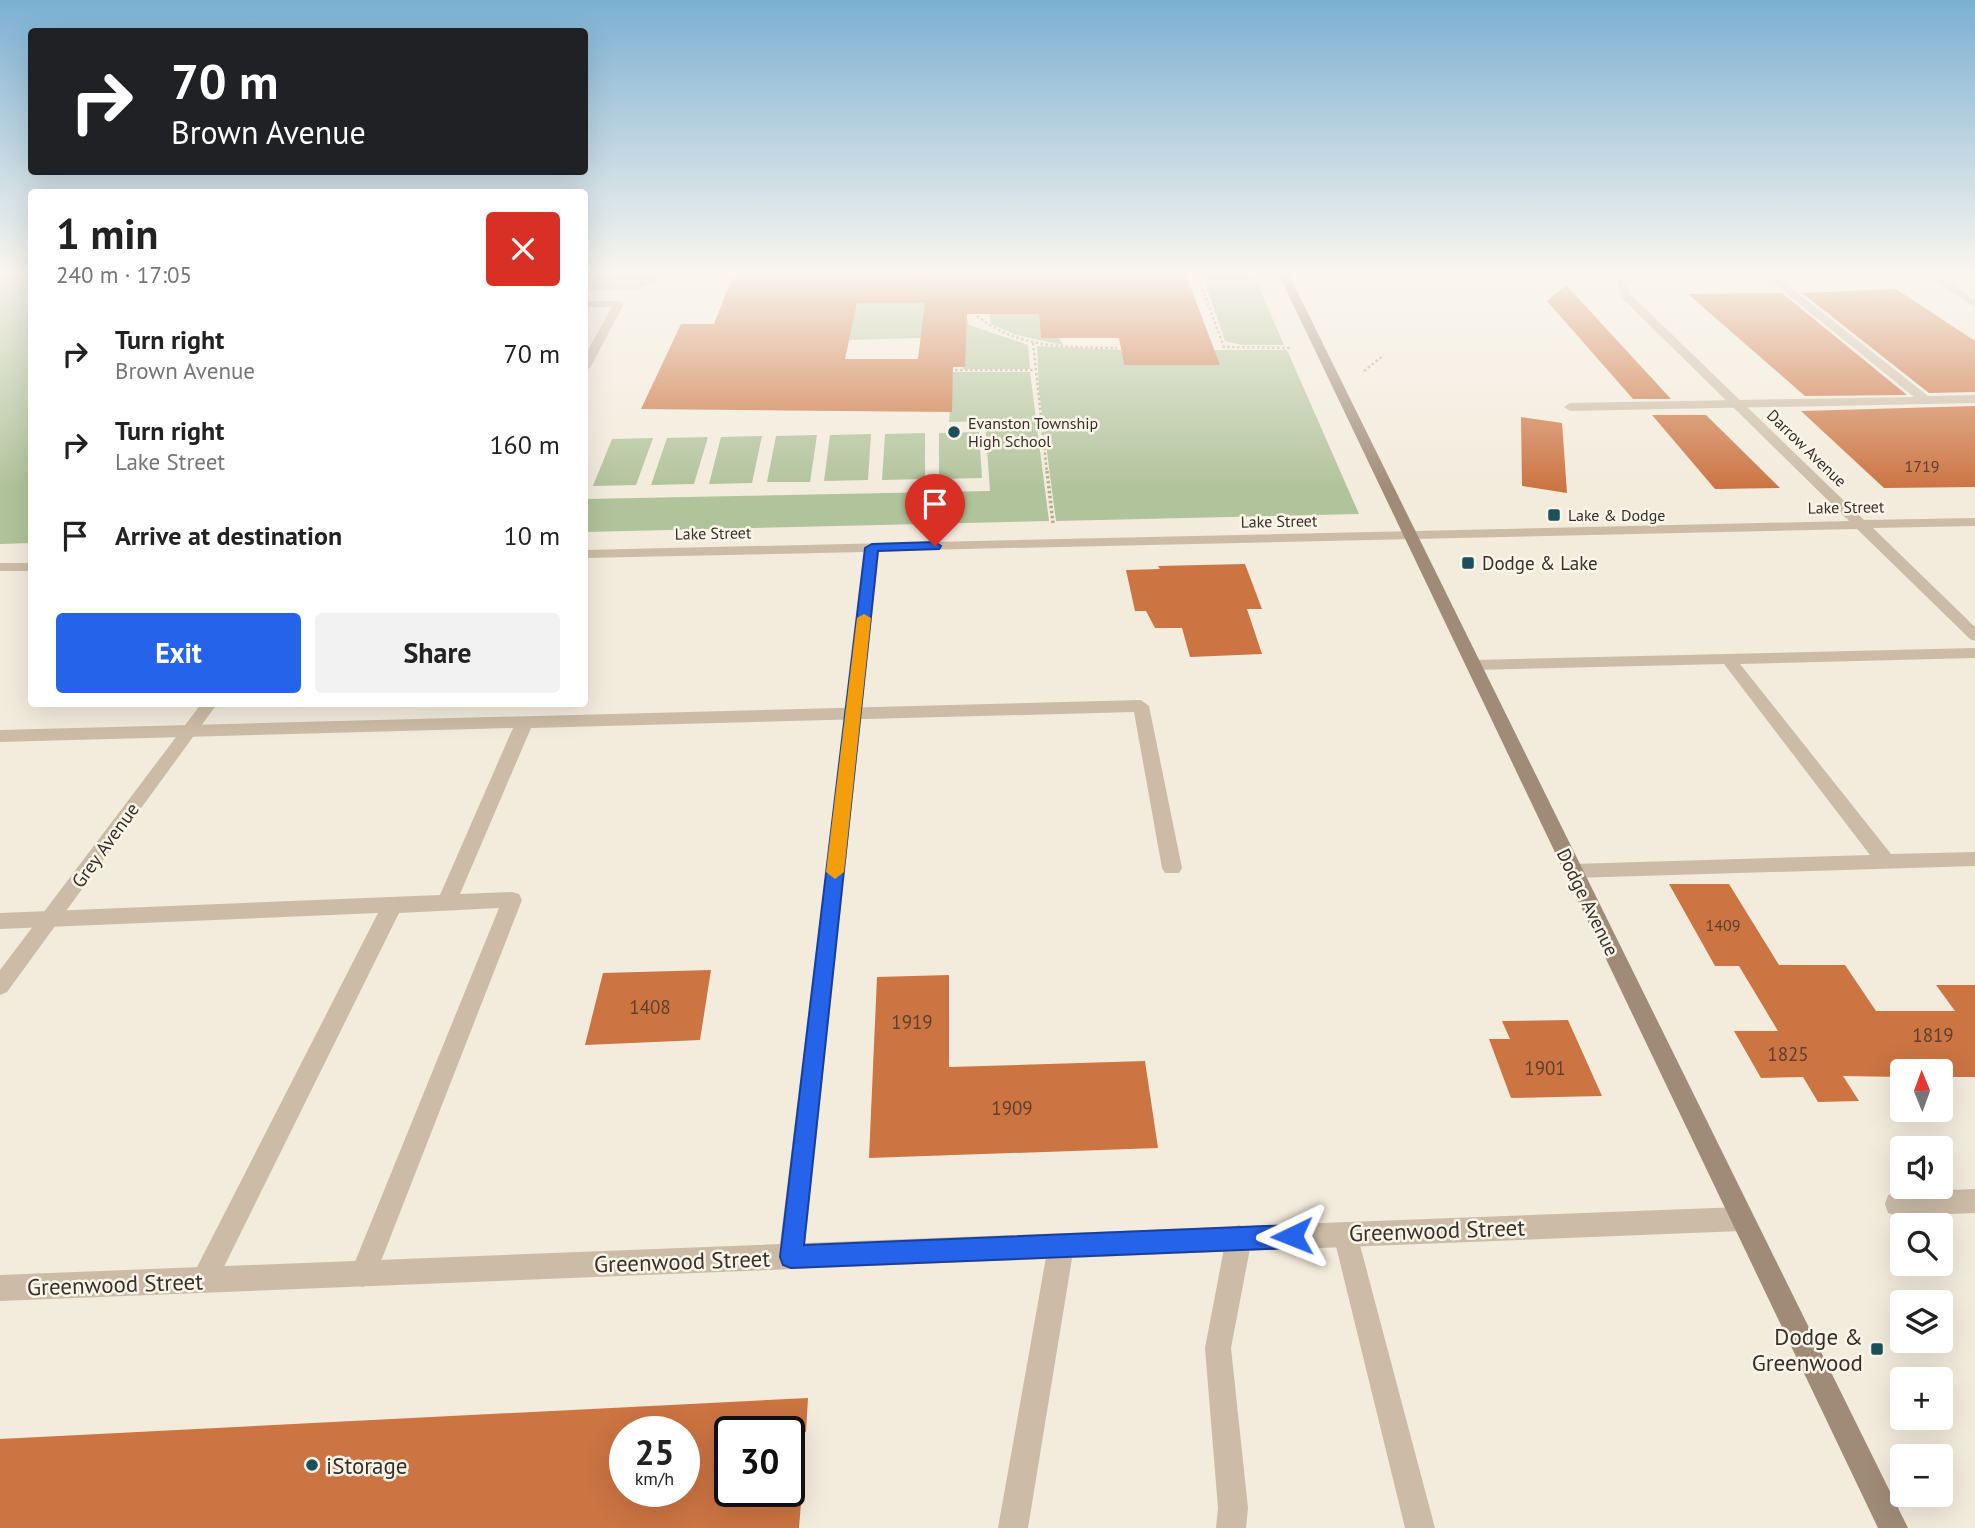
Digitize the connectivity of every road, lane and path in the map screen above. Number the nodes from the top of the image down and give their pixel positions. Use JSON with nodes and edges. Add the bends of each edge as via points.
{"nodes":[{"id":1,"x":1032,"y":346,"type":"edge"},
{"id":2,"x":1058,"y":346,"type":"edge"},
{"id":3,"x":1224,"y":346,"type":"edge"},
{"id":4,"x":1318,"y":346,"type":"edge"},
{"id":5,"x":1678,"y":346,"type":"edge"},
{"id":6,"x":1858,"y":346,"type":"edge"},
{"id":7,"x":1117,"y":348,"type":"dead end"},
{"id":8,"x":1290,"y":348,"type":"dead end"},
{"id":9,"x":1384,"y":355,"type":"dead end"},
{"id":10,"x":956,"y":370,"type":"dead end"},
{"id":11,"x":1035,"y":370,"type":"junction"},
{"id":12,"x":1364,"y":370,"type":"dead end"},
{"id":13,"x":1975,"y":399,"type":"edge"},
{"id":14,"x":1925,"y":400,"type":"junction"},
{"id":15,"x":1737,"y":404,"type":"junction"},
{"id":16,"x":1570,"y":407,"type":"dead end"},
{"id":17,"x":1975,"y":522,"type":"edge"},
{"id":18,"x":1053,"y":523,"type":"dead end"},
{"id":19,"x":1862,"y":524,"type":"junction"},
{"id":20,"x":1409,"y":536,"type":"junction"},
{"id":21,"x":872,"y":548,"type":"junction"},
{"id":22,"x":588,"y":554,"type":"edge"},
{"id":23,"x":28,"y":567,"type":"edge"},
{"id":24,"x":0,"y":568,"type":"edge"},
{"id":25,"x":1975,"y":636,"type":"edge"},
{"id":26,"x":1975,"y":653,"type":"edge"},
{"id":27,"x":1728,"y":659,"type":"junction"},
{"id":28,"x":1473,"y":665,"type":"junction"},
{"id":29,"x":207,"y":707,"type":"edge"},
{"id":30,"x":853,"y":713,"type":"junction"},
{"id":31,"x":525,"y":721,"type":"junction"},
{"id":32,"x":189,"y":731,"type":"junction"},
{"id":33,"x":0,"y":736,"type":"edge"},
{"id":34,"x":1975,"y":859,"type":"edge"},
{"id":35,"x":1886,"y":862,"type":"junction"},
{"id":36,"x":1172,"y":868,"type":"dead end"},
{"id":37,"x":1573,"y":871,"type":"junction"},
{"id":38,"x":447,"y":902,"type":"junction"},
{"id":39,"x":393,"y":904,"type":"junction"},
{"id":40,"x":50,"y":919,"type":"junction"},
{"id":41,"x":0,"y":920,"type":"edge"},
{"id":42,"x":0,"y":986,"type":"edge"},
{"id":43,"x":1975,"y":1201,"type":"edge"},
{"id":44,"x":1897,"y":1204,"type":"dead end"},
{"id":45,"x":1741,"y":1219,"type":"junction"},
{"id":46,"x":1345,"y":1234,"type":"junction"},
{"id":47,"x":1239,"y":1238,"type":"junction"},
{"id":48,"x":1061,"y":1246,"type":"junction"},
{"id":49,"x":791,"y":1257,"type":"junction"},
{"id":50,"x":363,"y":1274,"type":"junction"},
{"id":51,"x":204,"y":1280,"type":"junction"},
{"id":52,"x":0,"y":1288,"type":"edge"},
{"id":53,"x":1013,"y":1528,"type":"edge"},
{"id":54,"x":1231,"y":1528,"type":"edge"},
{"id":55,"x":1420,"y":1528,"type":"edge"},
{"id":56,"x":1893,"y":1528,"type":"edge"}],
"edges":[{"from":1,"to":11,"type":"path"},
{"from":2,"to":7,"type":"path"},
{"from":3,"to":8,"type":"path"},
{"from":4,"to":20,"type":"main road","name":"Dodge Avenue"},
{"from":5,"to":15,"type":"street","name":"Darrow Avenue"},
{"from":6,"to":14,"type":"street"},
{"from":9,"to":12,"type":"path"},
{"from":10,"to":11,"type":"path"},
{"from":11,"to":18,"type":"path"},
{"from":13,"to":14,"type":"street"},
{"from":14,"to":15,"type":"street"},
{"from":15,"to":16,"type":"street"},
{"from":15,"to":19,"type":"street","name":"Darrow Avenue"},
{"from":17,"to":19,"type":"street","name":"Lake Street"},
{"from":19,"to":20,"type":"street","name":"Lake Street"},
{"from":19,"to":25,"type":"street","name":"Darrow Avenue"},
{"from":20,"to":21,"type":"street","name":"Lake Street"},
{"from":20,"to":28,"type":"main road","name":"Dodge Avenue"},
{"from":21,"to":22,"type":"street","name":"Lake Street"},
{"from":21,"to":30,"type":"street"},
{"from":23,"to":24,"type":"street"},
{"from":26,"to":27,"type":"street"},
{"from":27,"to":28,"type":"street"},
{"from":27,"to":35,"type":"street"},
{"from":28,"to":37,"type":"main road","name":"Dodge Avenue"},
{"from":29,"to":32,"type":"street","name":"Grey Avenue"},
{"from":30,"to":31,"type":"street"},
{"from":30,"to":36,"type":"street","via":[[1141,706]]},
{"from":30,"to":49,"type":"street"},
{"from":31,"to":32,"type":"street"},
{"from":31,"to":38,"type":"street"},
{"from":32,"to":33,"type":"street"},
{"from":32,"to":40,"type":"street","name":"Grey Avenue"},
{"from":34,"to":35,"type":"street"},
{"from":35,"to":37,"type":"street"},
{"from":37,"to":45,"type":"main road","name":"Dodge Avenue"},
{"from":38,"to":39,"type":"street"},
{"from":38,"to":50,"type":"street","via":[[512,900]]},
{"from":39,"to":40,"type":"street"},
{"from":39,"to":51,"type":"street"},
{"from":40,"to":41,"type":"street"},
{"from":40,"to":42,"type":"street","name":"Grey Avenue"},
{"from":43,"to":44,"type":"street"},
{"from":45,"to":46,"type":"street","name":"Greenwood Street"},
{"from":45,"to":56,"type":"main road","name":"Dodge Avenue"},
{"from":46,"to":47,"type":"street","name":"Greenwood Street"},
{"from":46,"to":55,"type":"street"},
{"from":47,"to":48,"type":"street","name":"Greenwood Street"},
{"from":47,"to":54,"type":"street","via":[[1218,1348]]},
{"from":48,"to":49,"type":"street","name":"Greenwood Street"},
{"from":48,"to":53,"type":"street"},
{"from":49,"to":50,"type":"street","name":"Greenwood Street"},
{"from":50,"to":51,"type":"street","name":"Greenwood Street"},
{"from":51,"to":52,"type":"street","name":"Greenwood Street"}]}
